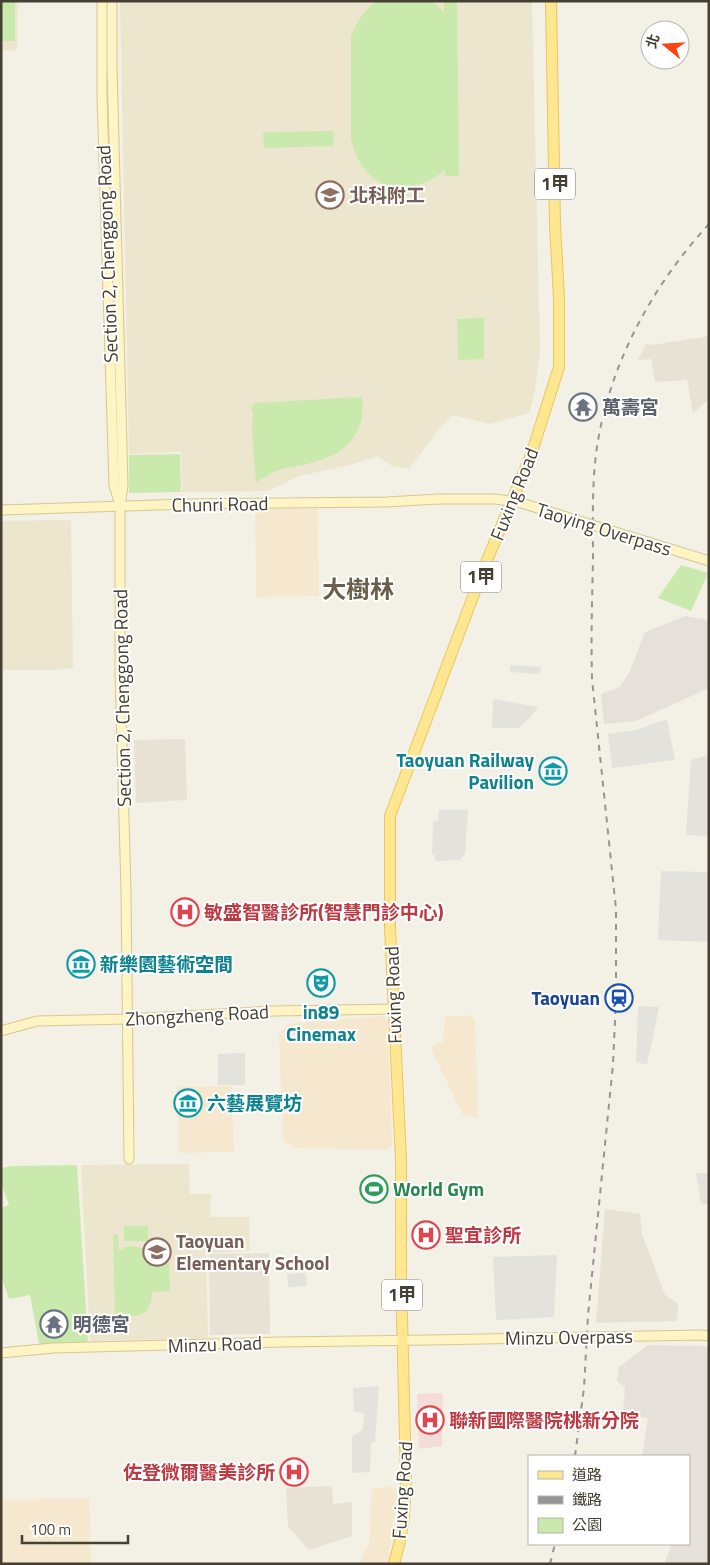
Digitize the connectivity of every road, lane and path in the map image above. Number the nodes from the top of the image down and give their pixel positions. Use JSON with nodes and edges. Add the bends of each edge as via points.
{"nodes":[{"id":1,"x":102,"y":1,"type":"edge"},
{"id":2,"x":112,"y":1,"type":"edge"},
{"id":3,"x":551,"y":1,"type":"edge"},
{"id":4,"x":113,"y":108,"type":"junction"},
{"id":5,"x":102,"y":109,"type":"junction"},
{"id":6,"x":104,"y":150,"type":"junction"},
{"id":7,"x":114,"y":150,"type":"junction"},
{"id":8,"x":439,"y":498,"type":"joint"},
{"id":9,"x":120,"y":506,"type":"junction"},
{"id":10,"x":1,"y":510,"type":"edge"},
{"id":11,"x":709,"y":561,"type":"edge"},
{"id":12,"x":394,"y":1009,"type":"junction"},
{"id":13,"x":128,"y":1019,"type":"junction"},
{"id":14,"x":1,"y":1030,"type":"edge"},
{"id":15,"x":128,"y":1159,"type":"dead end"},
{"id":16,"x":709,"y":1336,"type":"edge"},
{"id":17,"x":403,"y":1340,"type":"junction"},
{"id":18,"x":429,"y":1340,"type":"joint"},
{"id":19,"x":1,"y":1353,"type":"edge"},
{"id":20,"x":394,"y":1564,"type":"edge"}],
"edges":[{"from":1,"to":5,"type":"street","name":"Section 2, Chenggong Road"},
{"from":2,"to":4,"type":"street","name":"Section 2, Chenggong Road"},
{"from":3,"to":12,"type":"main road","name":"Fuxing Road","number":"1甲","via":[[555,225],[560,298],[559,367],[531,454],[485,565],[390,816]]},
{"from":4,"to":5,"type":"street"},
{"from":4,"to":7,"type":"street","name":"Section 2, Chenggong Road"},
{"from":5,"to":6,"type":"street","name":"Section 2, Chenggong Road"},
{"from":6,"to":7,"type":"street"},
{"from":6,"to":9,"type":"street","name":"Section 2, Chenggong Road","via":[[114,485]]},
{"from":7,"to":9,"type":"street","name":"Section 2, Chenggong Road","via":[[123,485]]},
{"from":8,"to":9,"type":"street","name":"Chunri Road","via":[[386,502]]},
{"from":8,"to":11,"type":"street","name":"Taoying Overpass","bridge":true,"via":[[518,502]]},
{"from":9,"to":10,"type":"street","name":"Chunri Road"},
{"from":9,"to":13,"type":"street","name":"Section 2, Chenggong Road","via":[[120,674]]},
{"from":12,"to":13,"type":"street","name":"Zhongzheng Road","via":[[274,1011]]},
{"from":12,"to":17,"type":"main road","name":"Fuxing Road","number":"1甲","via":[[401,1160]]},
{"from":13,"to":14,"type":"street","name":"Zhongzheng Road","via":[[36,1021]]},
{"from":13,"to":15,"type":"street","name":"Section 2, Chenggong Road"},
{"from":16,"to":18,"type":"street","name":"Minzu Overpass","bridge":true},
{"from":17,"to":18,"type":"street","name":"Minzu Road"},
{"from":17,"to":19,"type":"street","name":"Minzu Road","via":[[52,1348]]},
{"from":17,"to":20,"type":"main road","name":"Fuxing Road","number":"1甲","via":[[406,1479],[404,1518]]}]}
